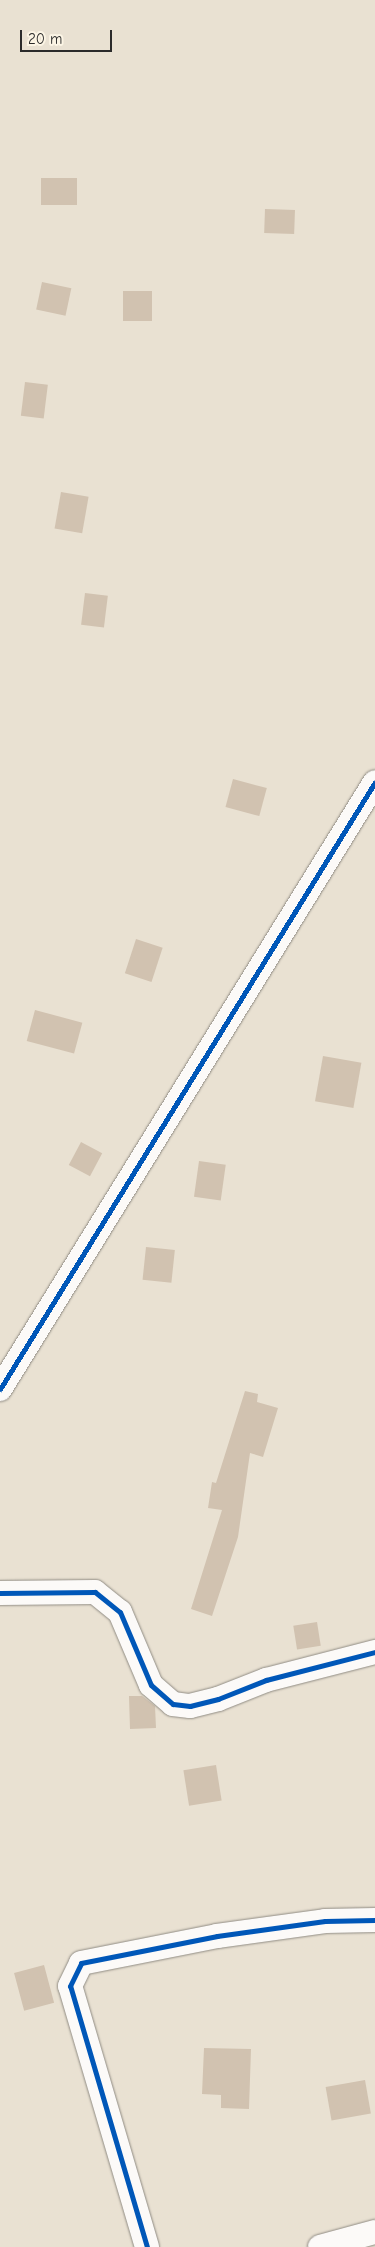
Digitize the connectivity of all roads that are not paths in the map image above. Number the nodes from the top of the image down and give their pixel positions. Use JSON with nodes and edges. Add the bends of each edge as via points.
{"nodes":[{"id":1,"x":375,"y":782,"type":"edge"},
{"id":2,"x":0,"y":1389,"type":"edge"},
{"id":3,"x":0,"y":1593,"type":"edge"},
{"id":4,"x":375,"y":1652,"type":"edge"},
{"id":5,"x":375,"y":1920,"type":"edge"},
{"id":6,"x":375,"y":2232,"type":"edge"},
{"id":7,"x":147,"y":2247,"type":"edge"},
{"id":8,"x":320,"y":2247,"type":"edge"}],
"edges":[{"from":1,"to":2,"type":"street"},
{"from":3,"to":4,"type":"street","via":[[95,1592],[120,1612],[151,1685],[173,1704],[190,1706],[218,1699],[266,1680]]},
{"from":5,"to":7,"type":"street","via":[[325,1921],[217,1936],[82,1963],[70,1986]]},
{"from":6,"to":8,"type":"street"}]}
